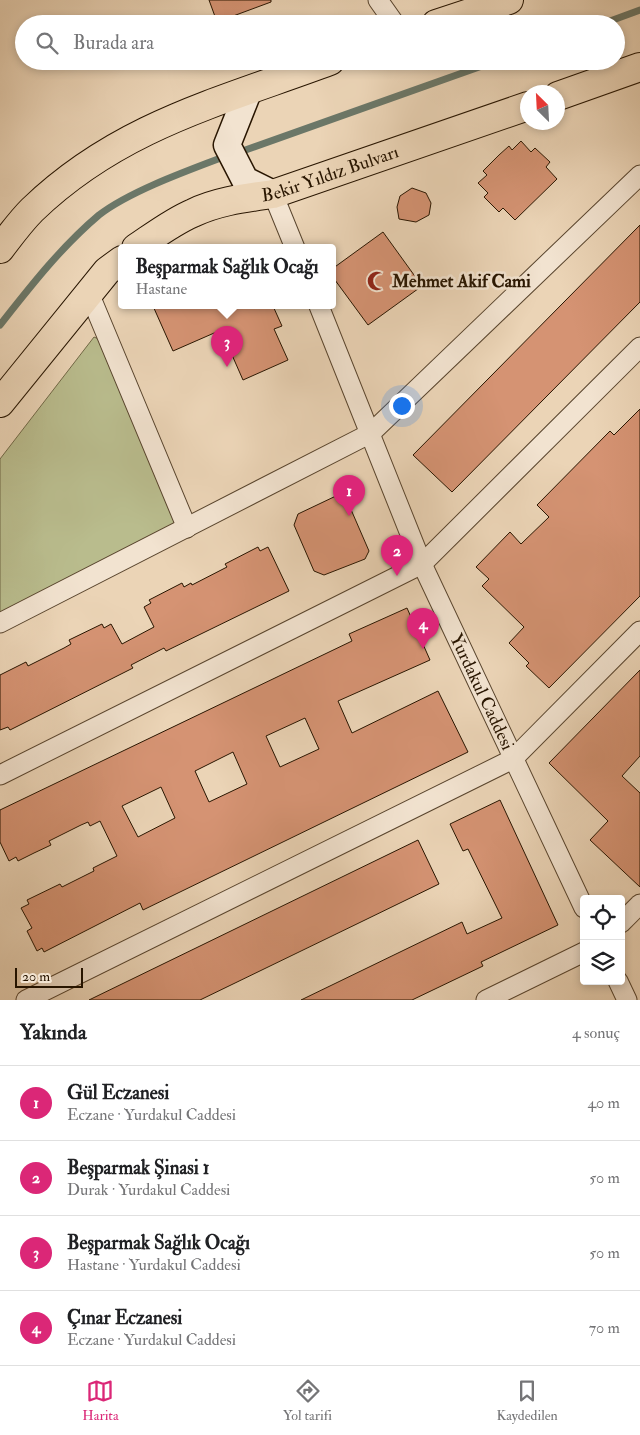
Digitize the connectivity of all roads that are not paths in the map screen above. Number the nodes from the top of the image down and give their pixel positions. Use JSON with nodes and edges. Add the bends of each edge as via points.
{"nodes":[{"id":1,"x":378,"y":0,"type":"edge"},
{"id":2,"x":509,"y":0,"type":"edge"},
{"id":3,"x":389,"y":15,"type":"edge"},
{"id":4,"x":463,"y":15,"type":"edge"},
{"id":5,"x":640,"y":67,"type":"edge"},
{"id":6,"x":306,"y":70,"type":"edge"},
{"id":7,"x":248,"y":92,"type":"junction"},
{"id":8,"x":565,"y":94,"type":"edge"},
{"id":9,"x":520,"y":109,"type":"edge"},
{"id":10,"x":640,"y":174,"type":"edge"},
{"id":11,"x":273,"y":194,"type":"junction"},
{"id":12,"x":142,"y":244,"type":"edge"},
{"id":13,"x":293,"y":244,"type":"edge"},
{"id":14,"x":0,"y":249,"type":"edge"},
{"id":15,"x":118,"y":263,"type":"edge"},
{"id":16,"x":90,"y":293,"type":"junction"},
{"id":17,"x":319,"y":309,"type":"edge"},
{"id":18,"x":636,"y":359,"type":"edge"},
{"id":19,"x":0,"y":403,"type":"edge"},
{"id":20,"x":371,"y":433,"type":"junction"},
{"id":21,"x":187,"y":528,"type":"junction"},
{"id":22,"x":422,"y":564,"type":"junction"},
{"id":23,"x":0,"y":623,"type":"edge"},
{"id":24,"x":640,"y":631,"type":"edge"},
{"id":25,"x":513,"y":758,"type":"junction"},
{"id":26,"x":0,"y":775,"type":"edge"},
{"id":27,"x":580,"y":900,"type":"edge"},
{"id":28,"x":640,"y":904,"type":"edge"},
{"id":29,"x":625,"y":919,"type":"edge"},
{"id":30,"x":580,"y":954,"type":"edge"},
{"id":31,"x":620,"y":985,"type":"edge"},
{"id":32,"x":26,"y":1000,"type":"edge"},
{"id":33,"x":486,"y":1000,"type":"edge"},
{"id":34,"x":627,"y":1000,"type":"edge"}],
"edges":[{"from":1,"to":3,"type":"street"},
{"from":2,"to":4,"type":"main road"},
{"from":5,"to":8,"type":"main road"},
{"from":6,"to":7,"type":"main road"},
{"from":7,"to":11,"type":"street","via":[[227,145],[245,180]]},
{"from":7,"to":14,"type":"main road","via":[[161,123],[101,155],[30,212]]},
{"from":9,"to":11,"type":"main road","name":"Bekir Yıldız Bulvarı"},
{"from":10,"to":20,"type":"street"},
{"from":11,"to":12,"type":"main road","name":"Bekir Yıldız Bulvarı","via":[[231,200],[193,213]]},
{"from":11,"to":13,"type":"street"},
{"from":15,"to":16,"type":"main road","via":[[107,271]]},
{"from":16,"to":19,"type":"main road"},
{"from":16,"to":21,"type":"street"},
{"from":17,"to":20,"type":"street","name":"Yurdakul Caddesi"},
{"from":18,"to":22,"type":"street"},
{"from":20,"to":21,"type":"street"},
{"from":20,"to":22,"type":"street","name":"Yurdakul Caddesi"},
{"from":21,"to":23,"type":"street"},
{"from":22,"to":25,"type":"street","name":"Yurdakul Caddesi"},
{"from":22,"to":26,"type":"street"},
{"from":24,"to":25,"type":"street"},
{"from":25,"to":27,"type":"street","name":"Yurdakul Caddesi"},
{"from":25,"to":32,"type":"street"},
{"from":28,"to":29,"type":"street"},
{"from":30,"to":33,"type":"street"},
{"from":31,"to":34,"type":"street"}]}
